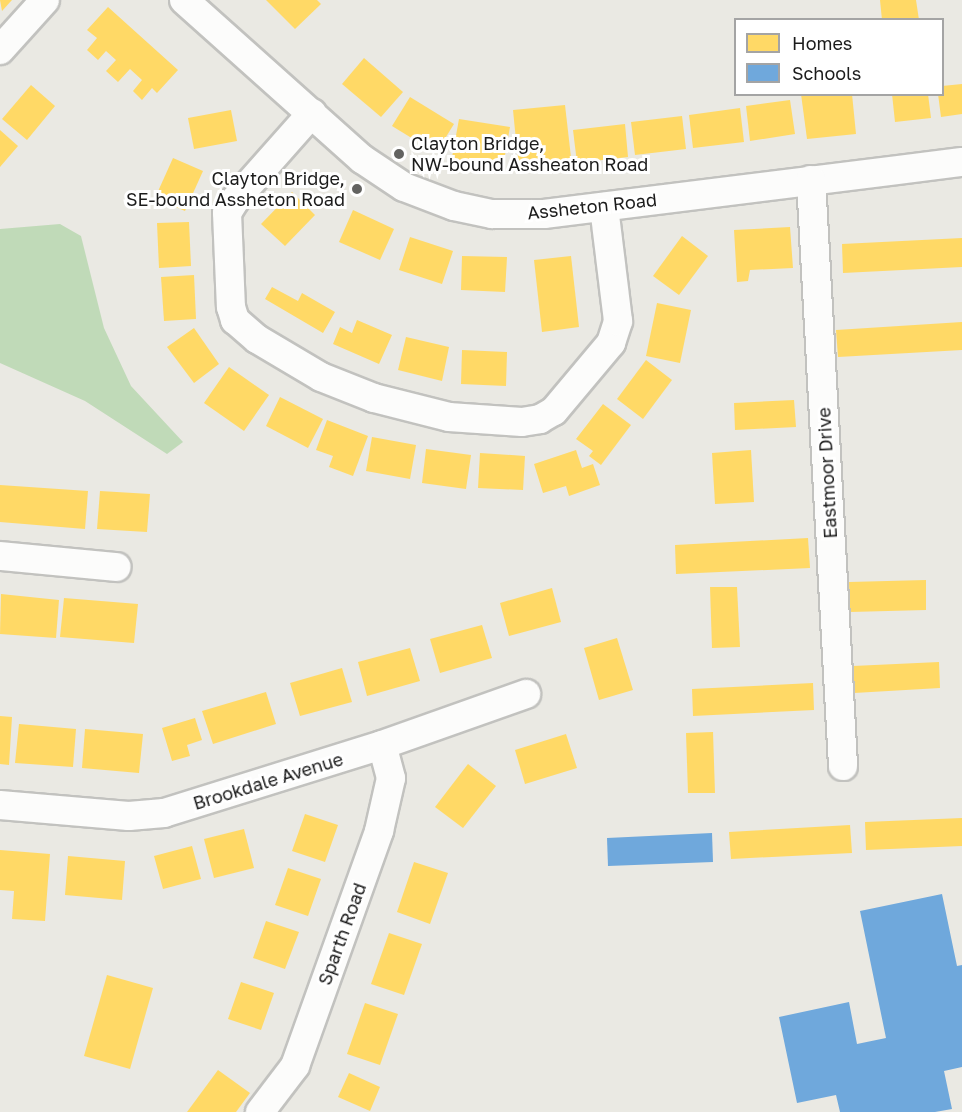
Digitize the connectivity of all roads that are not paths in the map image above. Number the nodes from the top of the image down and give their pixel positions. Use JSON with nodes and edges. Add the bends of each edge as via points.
{"nodes":[{"id":1,"x":45,"y":0,"type":"edge"},
{"id":2,"x":184,"y":0,"type":"edge"},
{"id":3,"x":0,"y":50,"type":"edge"},
{"id":4,"x":312,"y":114,"type":"junction"},
{"id":5,"x":962,"y":162,"type":"edge"},
{"id":6,"x":811,"y":180,"type":"junction"},
{"id":7,"x":604,"y":207,"type":"junction"},
{"id":8,"x":0,"y":556,"type":"edge"},
{"id":9,"x":116,"y":567,"type":"dead end"},
{"id":10,"x":526,"y":694,"type":"dead end"},
{"id":11,"x":382,"y":746,"type":"junction"},
{"id":12,"x":843,"y":765,"type":"dead end"},
{"id":13,"x":0,"y":805,"type":"edge"},
{"id":14,"x":260,"y":1112,"type":"edge"}],
"edges":[{"from":1,"to":3,"type":"street"},
{"from":2,"to":4,"type":"street","name":"Assheton Road"},
{"from":4,"to":7,"type":"street","name":"Assheton Road","via":[[362,159],[404,187],[454,206],[492,214],[544,214]]},
{"from":4,"to":7,"type":"street","via":[[226,213],[231,307],[235,320],[257,339],[321,377],[374,398],[449,417],[522,422],[540,419],[554,411],[611,343],[618,321]]},
{"from":5,"to":6,"type":"street","name":"Assheton Road"},
{"from":6,"to":7,"type":"street","name":"Assheton Road"},
{"from":6,"to":12,"type":"street","name":"Eastmoor Drive"},
{"from":8,"to":9,"type":"street"},
{"from":10,"to":11,"type":"street","name":"Brookdale Avenue"},
{"from":11,"to":13,"type":"street","name":"Brookdale Avenue","via":[[164,813],[129,816]]},
{"from":11,"to":14,"type":"street","name":"Sparth Road","via":[[391,778],[379,831],[296,1066]]}]}
